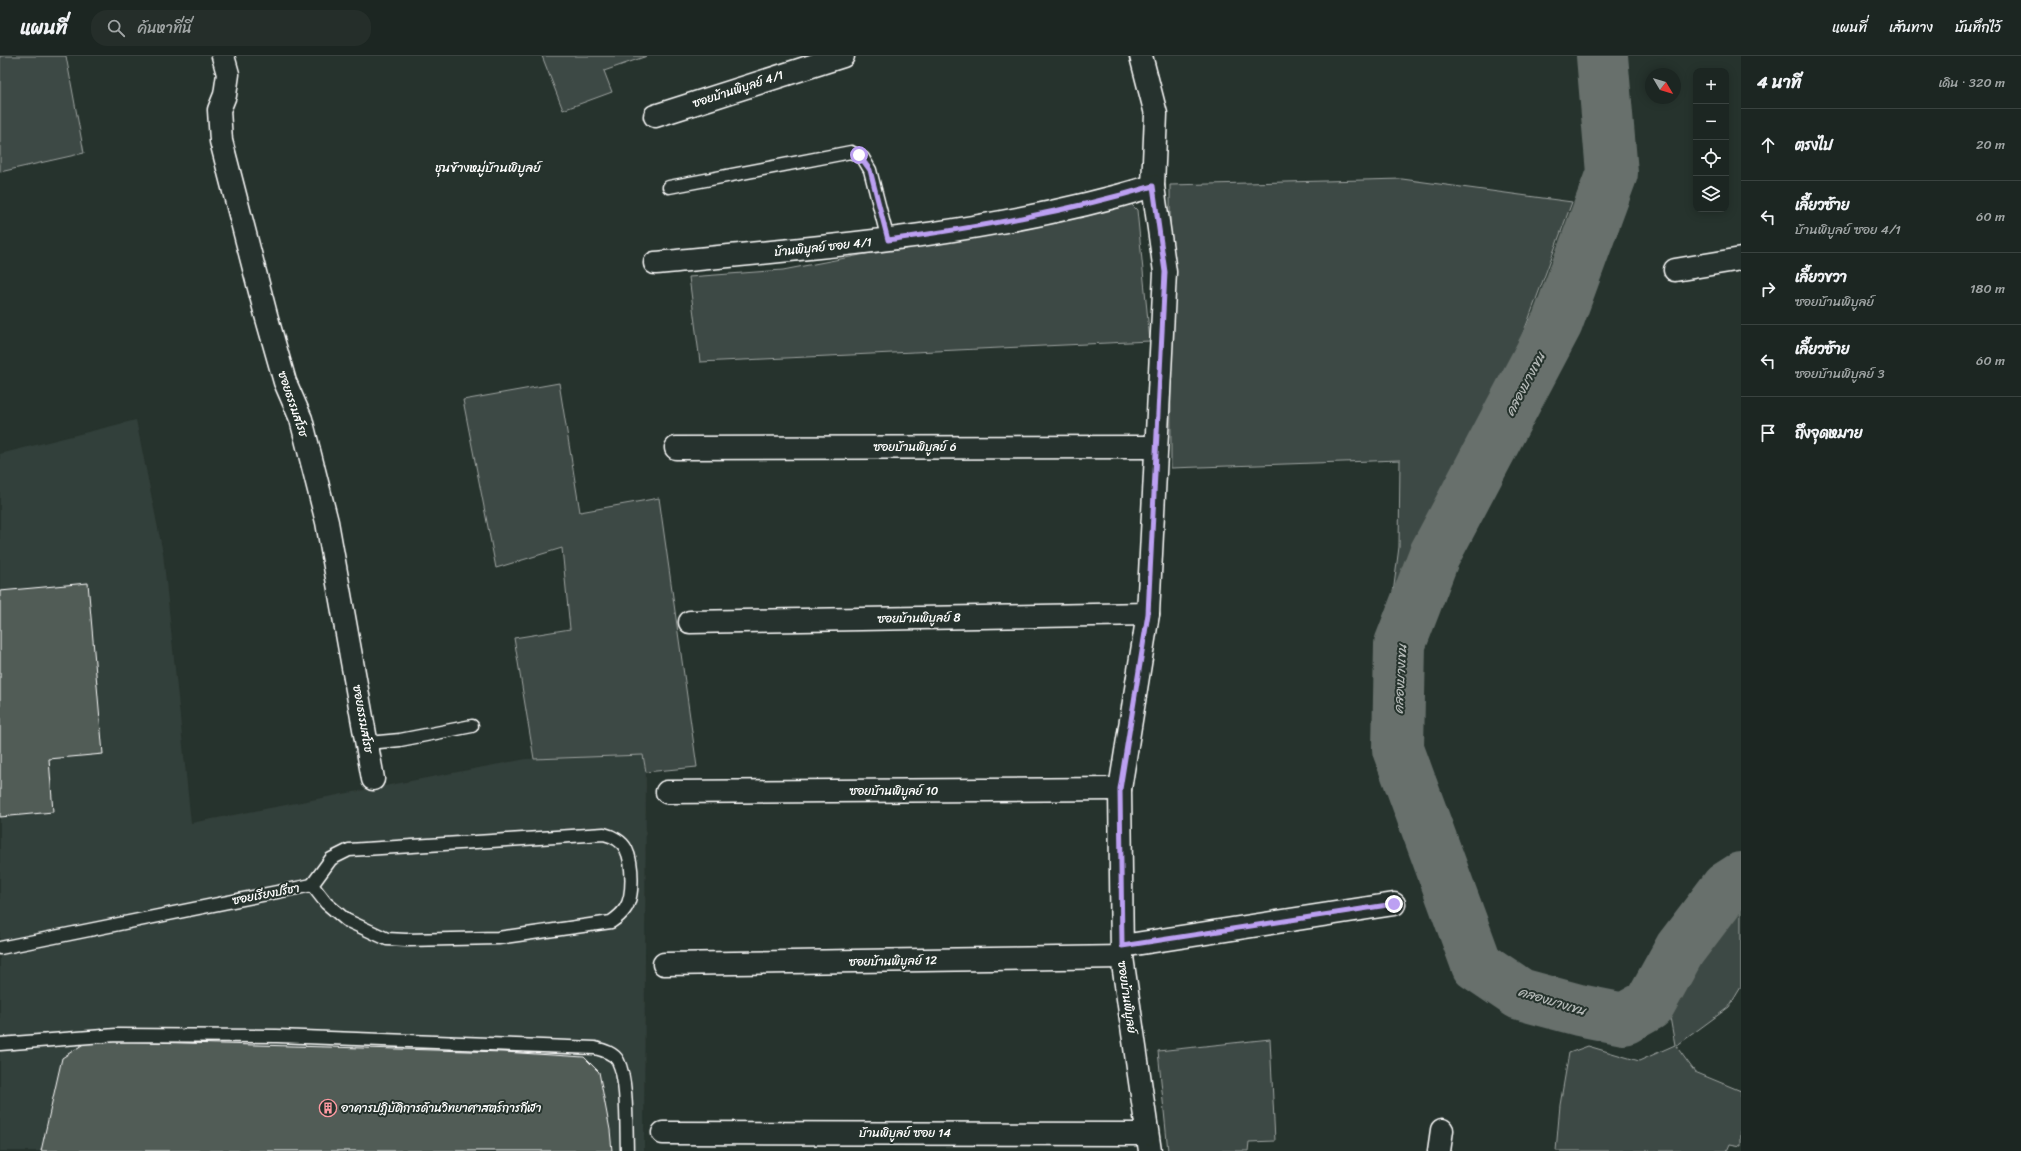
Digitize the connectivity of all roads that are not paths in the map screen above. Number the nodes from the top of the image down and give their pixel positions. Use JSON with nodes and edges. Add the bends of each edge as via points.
{"nodes":[{"id":1,"x":223,"y":56,"type":"edge"},
{"id":2,"x":843,"y":56,"type":"edge"},
{"id":3,"x":1140,"y":56,"type":"edge"},
{"id":4,"x":655,"y":116,"type":"dead end"},
{"id":5,"x":1153,"y":186,"type":"junction"},
{"id":6,"x":669,"y":187,"type":"dead end"},
{"id":7,"x":888,"y":240,"type":"junction"},
{"id":8,"x":1741,"y":259,"type":"edge"},
{"id":9,"x":655,"y":263,"type":"dead end"},
{"id":10,"x":1675,"y":270,"type":"dead end"},
{"id":11,"x":1155,"y":447,"type":"junction"},
{"id":12,"x":676,"y":448,"type":"dead end"},
{"id":13,"x":1148,"y":614,"type":"junction"},
{"id":14,"x":690,"y":622,"type":"dead end"},
{"id":15,"x":472,"y":726,"type":"dead end"},
{"id":16,"x":368,"y":743,"type":"junction"},
{"id":17,"x":373,"y":779,"type":"dead end"},
{"id":18,"x":1120,"y":789,"type":"junction"},
{"id":19,"x":667,"y":792,"type":"dead end"},
{"id":20,"x":312,"y":885,"type":"junction"},
{"id":21,"x":1394,"y":904,"type":"dead end"},
{"id":22,"x":0,"y":948,"type":"edge"},
{"id":23,"x":1122,"y":952,"type":"junction"},
{"id":24,"x":664,"y":964,"type":"dead end"},
{"id":25,"x":0,"y":1044,"type":"edge"},
{"id":26,"x":663,"y":1132,"type":"dead end"},
{"id":27,"x":1148,"y":1142,"type":"edge"},
{"id":28,"x":627,"y":1151,"type":"edge"}],
"edges":[{"from":1,"to":16,"type":"street","name":"ซอยธรรมสโรช","via":[[228,74],[225,95],[219,110],[221,140],[266,315],[285,382],[301,419],[327,522]]},
{"from":2,"to":4,"type":"street","name":"ซอยบ้านพิบูลย์ 4/1"},
{"from":3,"to":5,"type":"street","name":"ซอยบ้านพิบูลย์","via":[[1156,114]]},
{"from":5,"to":7,"type":"street","name":"บ้านพิบูลย์ ซอย 4/1","via":[[1080,207],[967,229]]},
{"from":5,"to":11,"type":"street","name":"ซอยบ้านพิบูลย์","via":[[1165,272]]},
{"from":6,"to":7,"type":"lane","via":[[841,152],[855,153],[863,158],[870,170]]},
{"from":7,"to":9,"type":"street","name":"บ้านพิบูลย์ ซอย 4/1"},
{"from":8,"to":10,"type":"street"},
{"from":11,"to":12,"type":"street","name":"ซอยบ้านพิบูลย์ 6"},
{"from":11,"to":13,"type":"street","name":"ซอยบ้านพิบูลย์"},
{"from":13,"to":14,"type":"street","name":"ซอยบ้านพิบูลย์ 8"},
{"from":13,"to":18,"type":"street","name":"ซอยบ้านพิบูลย์"},
{"from":15,"to":16,"type":"lane","via":[[400,740]]},
{"from":16,"to":17,"type":"street","name":"ซอยธรรมสโรช"},
{"from":18,"to":19,"type":"street","name":"ซอยบ้านพิบูลย์ 10"},
{"from":18,"to":23,"type":"street","name":"ซอยบ้านพิบูลย์"},
{"from":20,"to":20,"type":"lane","name":"ซอยเรียงปรีชา","via":[[331,858],[349,850],[604,834],[618,841],[626,849],[631,868],[631,888],[626,908],[611,922],[498,938],[387,939],[346,920],[326,903]]},
{"from":20,"to":22,"type":"lane","name":"ซอยเรียงปรีชา"},
{"from":21,"to":23,"type":"street","name":"ซอยบ้านพิบูลย์ 12"},
{"from":23,"to":24,"type":"street","name":"ซอยบ้านพิบูลย์ 12"},
{"from":23,"to":27,"type":"street","name":"ซอยบ้านพิบูลย์"},
{"from":25,"to":28,"type":"lane","via":[[124,1035],[278,1036],[594,1048],[607,1051],[618,1060],[623,1083]]},
{"from":26,"to":27,"type":"street","name":"บ้านพิบูลย์ ซอย 14"}]}
